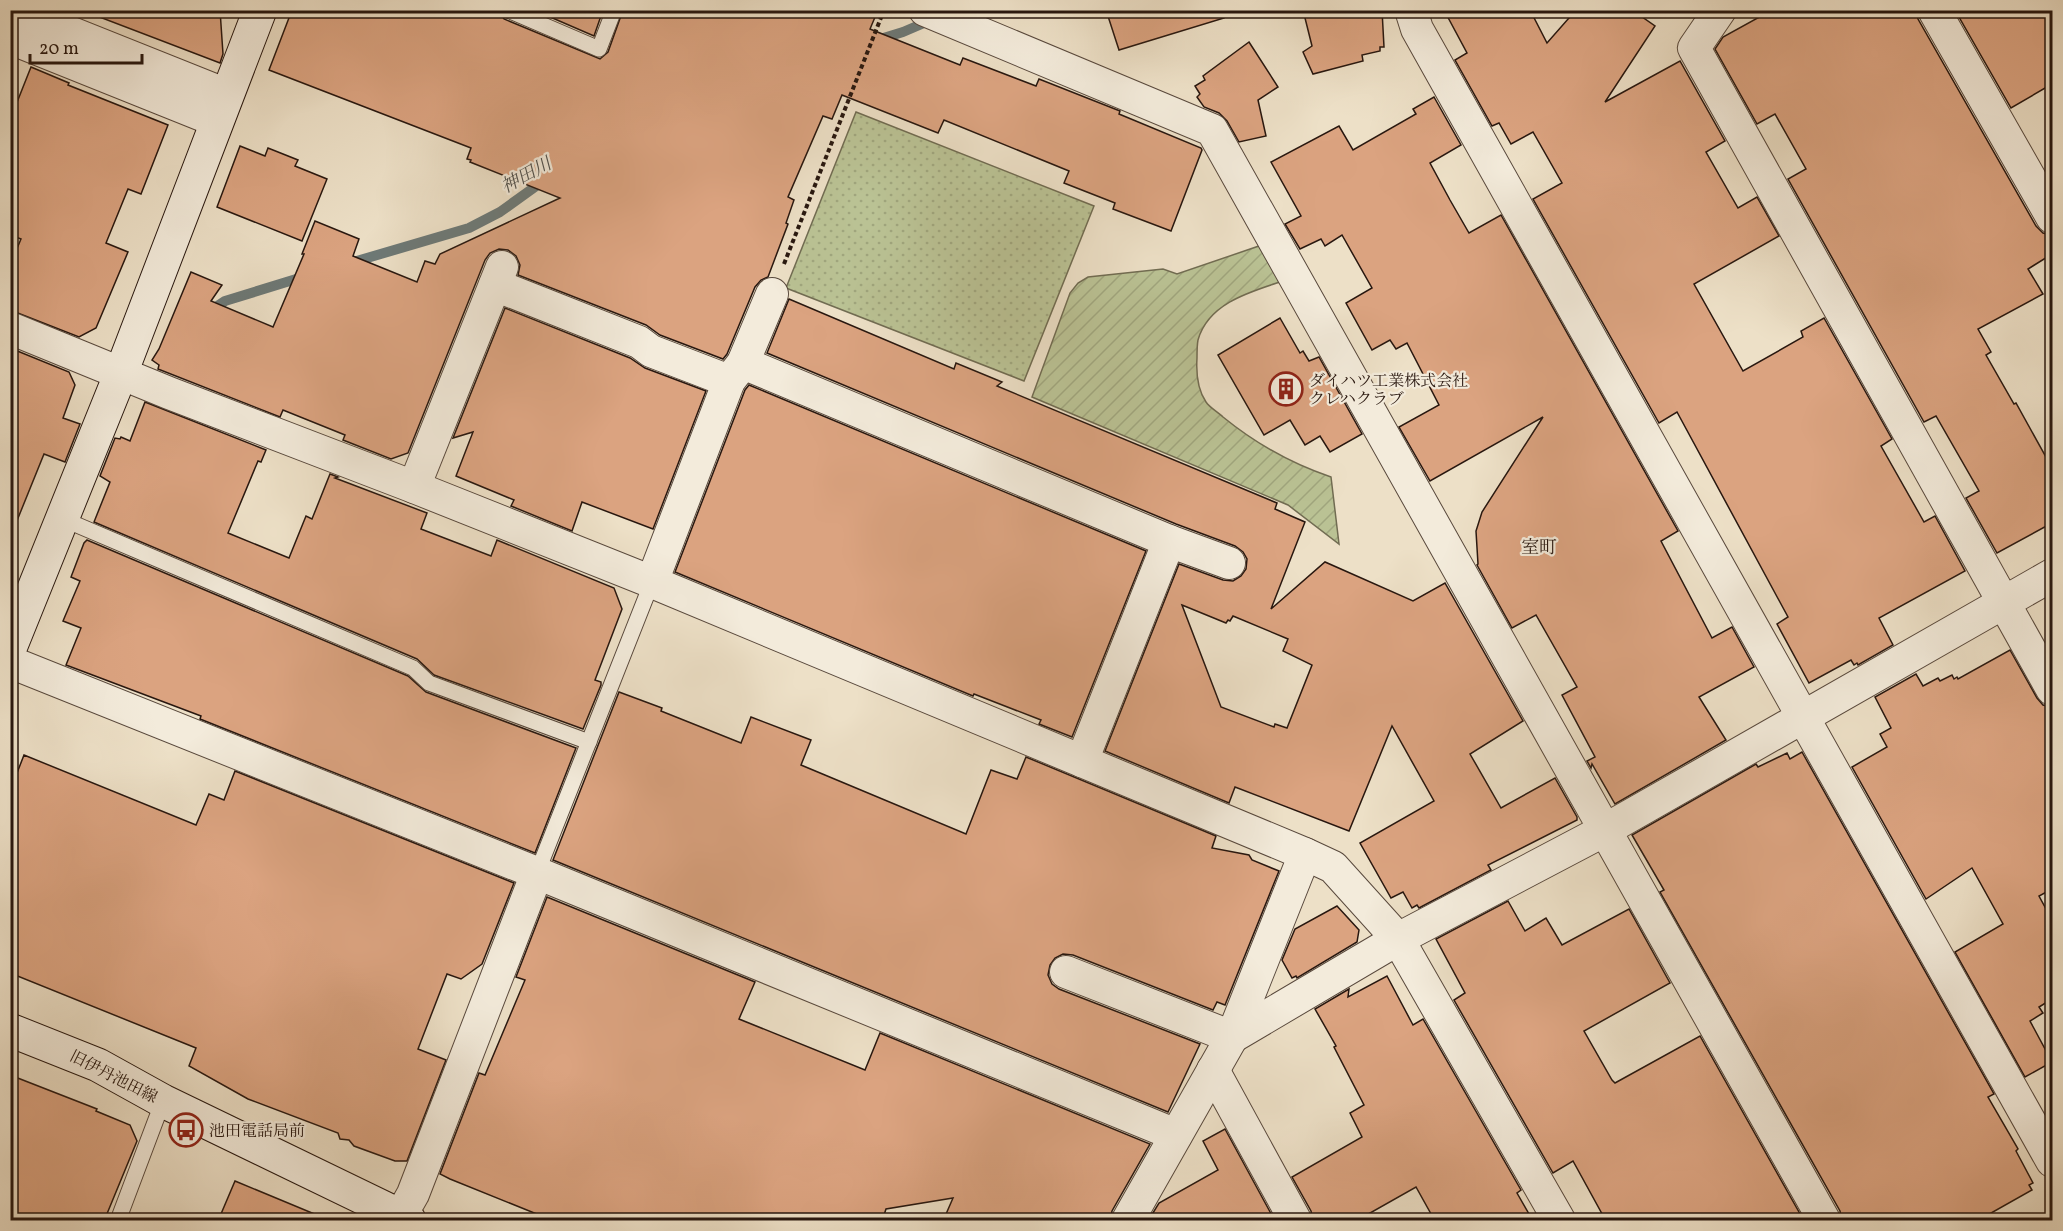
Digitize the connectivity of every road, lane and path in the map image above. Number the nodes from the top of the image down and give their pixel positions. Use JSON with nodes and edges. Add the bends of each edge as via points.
{"nodes":[{"id":1,"x":14,"y":10,"type":"edge"},
{"id":2,"x":260,"y":10,"type":"edge"},
{"id":3,"x":508,"y":10,"type":"edge"},
{"id":4,"x":614,"y":10,"type":"edge"},
{"id":5,"x":884,"y":10,"type":"edge"},
{"id":6,"x":1411,"y":10,"type":"edge"},
{"id":7,"x":1720,"y":10,"type":"edge"},
{"id":8,"x":1934,"y":10,"type":"edge"},
{"id":9,"x":945,"y":13,"type":"edge"},
{"id":10,"x":10,"y":38,"type":"edge"},
{"id":11,"x":222,"y":108,"type":"junction"},
{"id":12,"x":2052,"y":218,"type":"edge"},
{"id":13,"x":772,"y":294,"type":"joint"},
{"id":14,"x":10,"y":328,"type":"edge"},
{"id":15,"x":736,"y":372,"type":"junction"},
{"id":16,"x":121,"y":373,"type":"junction"},
{"id":17,"x":414,"y":487,"type":"junction"},
{"id":18,"x":63,"y":519,"type":"junction"},
{"id":19,"x":1169,"y":541,"type":"junction"},
{"id":20,"x":1229,"y":563,"type":"dead end"},
{"id":21,"x":2052,"y":574,"type":"edge"},
{"id":22,"x":652,"y":582,"type":"junction"},
{"id":23,"x":2003,"y":602,"type":"junction"},
{"id":24,"x":10,"y":648,"type":"edge"},
{"id":25,"x":10,"y":662,"type":"edge"},
{"id":26,"x":2052,"y":689,"type":"edge"},
{"id":27,"x":1802,"y":717,"type":"junction"},
{"id":28,"x":589,"y":742,"type":"junction"},
{"id":29,"x":1082,"y":761,"type":"junction"},
{"id":30,"x":1605,"y":830,"type":"junction"},
{"id":31,"x":1305,"y":854,"type":"junction"},
{"id":32,"x":537,"y":873,"type":"junction"},
{"id":33,"x":1398,"y":939,"type":"junction"},
{"id":34,"x":1066,"y":972,"type":"dead end"},
{"id":35,"x":10,"y":1030,"type":"edge"},
{"id":36,"x":1232,"y":1037,"type":"junction"},
{"id":37,"x":1213,"y":1070,"type":"junction"},
{"id":38,"x":164,"y":1101,"type":"junction"},
{"id":39,"x":1176,"y":1135,"type":"junction"},
{"id":40,"x":2052,"y":1161,"type":"edge"},
{"id":41,"x":120,"y":1215,"type":"dead end"},
{"id":42,"x":402,"y":1219,"type":"edge"},
{"id":43,"x":1128,"y":1221,"type":"edge"},
{"id":44,"x":1295,"y":1221,"type":"edge"},
{"id":45,"x":1559,"y":1221,"type":"edge"},
{"id":46,"x":1824,"y":1221,"type":"edge"}],
"edges":[{"from":1,"to":11,"type":"street"},
{"from":2,"to":11,"type":"street"},
{"from":3,"to":4,"type":"lane","via":[[599,49]]},
{"from":5,"to":13,"type":"path"},
{"from":6,"to":27,"type":"street","via":[[1417,28]]},
{"from":7,"to":23,"type":"street","via":[[1694,48]]},
{"from":8,"to":12,"type":"street"},
{"from":9,"to":30,"type":"street","via":[[1212,130]]},
{"from":10,"to":11,"type":"street"},
{"from":11,"to":16,"type":"street"},
{"from":13,"to":15,"type":"street"},
{"from":14,"to":16,"type":"street"},
{"from":15,"to":17,"type":"street","via":[[651,351],[498,276]]},
{"from":15,"to":19,"type":"street"},
{"from":15,"to":22,"type":"street"},
{"from":16,"to":17,"type":"street"},
{"from":16,"to":18,"type":"street"},
{"from":17,"to":22,"type":"street"},
{"from":18,"to":24,"type":"street"},
{"from":18,"to":28,"type":"lane","via":[[413,668],[429,683]]},
{"from":19,"to":20,"type":"street"},
{"from":19,"to":29,"type":"street"},
{"from":21,"to":23,"type":"street"},
{"from":22,"to":28,"type":"lane"},
{"from":22,"to":29,"type":"street"},
{"from":23,"to":26,"type":"street"},
{"from":23,"to":27,"type":"street"},
{"from":25,"to":32,"type":"street"},
{"from":27,"to":30,"type":"street"},
{"from":27,"to":40,"type":"street"},
{"from":28,"to":32,"type":"lane"},
{"from":29,"to":31,"type":"street"},
{"from":30,"to":33,"type":"street"},
{"from":30,"to":46,"type":"street"},
{"from":31,"to":33,"type":"street","via":[[1333,867]]},
{"from":31,"to":36,"type":"street"},
{"from":32,"to":39,"type":"street"},
{"from":32,"to":42,"type":"street"},
{"from":33,"to":36,"type":"street"},
{"from":33,"to":45,"type":"street"},
{"from":34,"to":36,"type":"street"},
{"from":35,"to":38,"type":"street","name":"旧伊丹池田線","via":[[98,1065]]},
{"from":36,"to":37,"type":"street"},
{"from":37,"to":39,"type":"street"},
{"from":37,"to":44,"type":"street"},
{"from":38,"to":41,"type":"lane"},
{"from":38,"to":42,"type":"street","name":"旧伊丹池田線"},
{"from":39,"to":43,"type":"street"}]}
